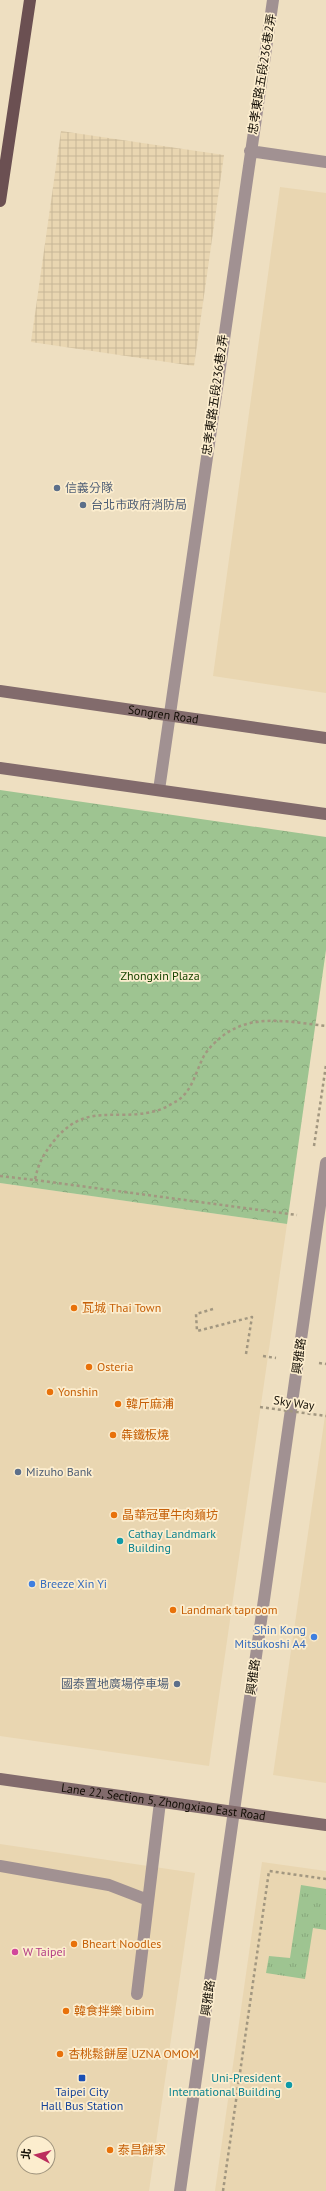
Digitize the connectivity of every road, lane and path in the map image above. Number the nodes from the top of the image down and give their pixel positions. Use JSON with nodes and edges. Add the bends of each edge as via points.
{"nodes":[{"id":1,"x":30,"y":0,"type":"edge"},
{"id":2,"x":273,"y":0,"type":"edge"},
{"id":3,"x":250,"y":150,"type":"junction"},
{"id":4,"x":326,"y":162,"type":"edge"},
{"id":5,"x":0,"y":202,"type":"edge"},
{"id":6,"x":0,"y":691,"type":"edge"},
{"id":7,"x":170,"y":716,"type":"junction"},
{"id":8,"x":326,"y":738,"type":"edge"},
{"id":9,"x":0,"y":768,"type":"edge"},
{"id":10,"x":159,"y":790,"type":"junction"},
{"id":11,"x":326,"y":814,"type":"edge"},
{"id":12,"x":326,"y":1026,"type":"edge"},
{"id":13,"x":326,"y":1065,"type":"edge"},
{"id":14,"x":314,"y":1148,"type":"dead end"},
{"id":15,"x":326,"y":1163,"type":"edge"},
{"id":16,"x":0,"y":1176,"type":"edge"},
{"id":17,"x":36,"y":1180,"type":"junction"},
{"id":18,"x":304,"y":1216,"type":"dead end"},
{"id":19,"x":214,"y":1309,"type":"dead end"},
{"id":20,"x":246,"y":1354,"type":"dead end"},
{"id":21,"x":260,"y":1407,"type":"dead end"},
{"id":22,"x":326,"y":1416,"type":"edge"},
{"id":23,"x":0,"y":1778,"type":"edge"},
{"id":24,"x":160,"y":1802,"type":"junction"},
{"id":25,"x":235,"y":1812,"type":"junction"},
{"id":26,"x":326,"y":1825,"type":"edge"},
{"id":27,"x":0,"y":1866,"type":"edge"},
{"id":28,"x":326,"y":1879,"type":"edge"},
{"id":29,"x":148,"y":1900,"type":"junction"},
{"id":30,"x":137,"y":1994,"type":"dead end"},
{"id":31,"x":180,"y":2191,"type":"edge"},
{"id":32,"x":223,"y":2191,"type":"edge"}],
"edges":[{"from":1,"to":5,"type":"main road"},
{"from":2,"to":3,"type":"street","name":"忠孝東路五段236巷2弄"},
{"from":3,"to":4,"type":"street"},
{"from":3,"to":7,"type":"street","name":"忠孝東路五段236巷2弄"},
{"from":6,"to":7,"type":"street","name":"Songren Road"},
{"from":7,"to":8,"type":"street","name":"Songren Road"},
{"from":7,"to":10,"type":"street","name":"忠孝東路五段236巷2弄"},
{"from":9,"to":10,"type":"street"},
{"from":10,"to":11,"type":"street"},
{"from":12,"to":17,"type":"path","via":[[257,1020],[228,1031],[214,1043],[202,1059],[195,1081],[179,1100],[156,1111],[102,1114],[72,1123],[46,1150],[38,1163]]},
{"from":13,"to":14,"type":"path"},
{"from":15,"to":25,"type":"street","name":"興雅路"},
{"from":16,"to":17,"type":"path"},
{"from":17,"to":18,"type":"path"},
{"from":19,"to":20,"type":"path","via":[[196,1314],[197,1331],[252,1317]]},
{"from":21,"to":22,"type":"path","name":"Sky Way","bridge":true},
{"from":23,"to":24,"type":"street","name":"Lane 22, Section 5, Zhongxiao East Road"},
{"from":24,"to":25,"type":"street","name":"Lane 22, Section 5, Zhongxiao East Road"},
{"from":24,"to":29,"type":"street"},
{"from":25,"to":26,"type":"street","name":"Lane 22, Section 5, Zhongxiao East Road"},
{"from":25,"to":31,"type":"street","name":"興雅路"},
{"from":27,"to":29,"type":"street","via":[[109,1885]]},
{"from":28,"to":32,"type":"path","via":[[269,1871]]},
{"from":29,"to":30,"type":"street"}]}
